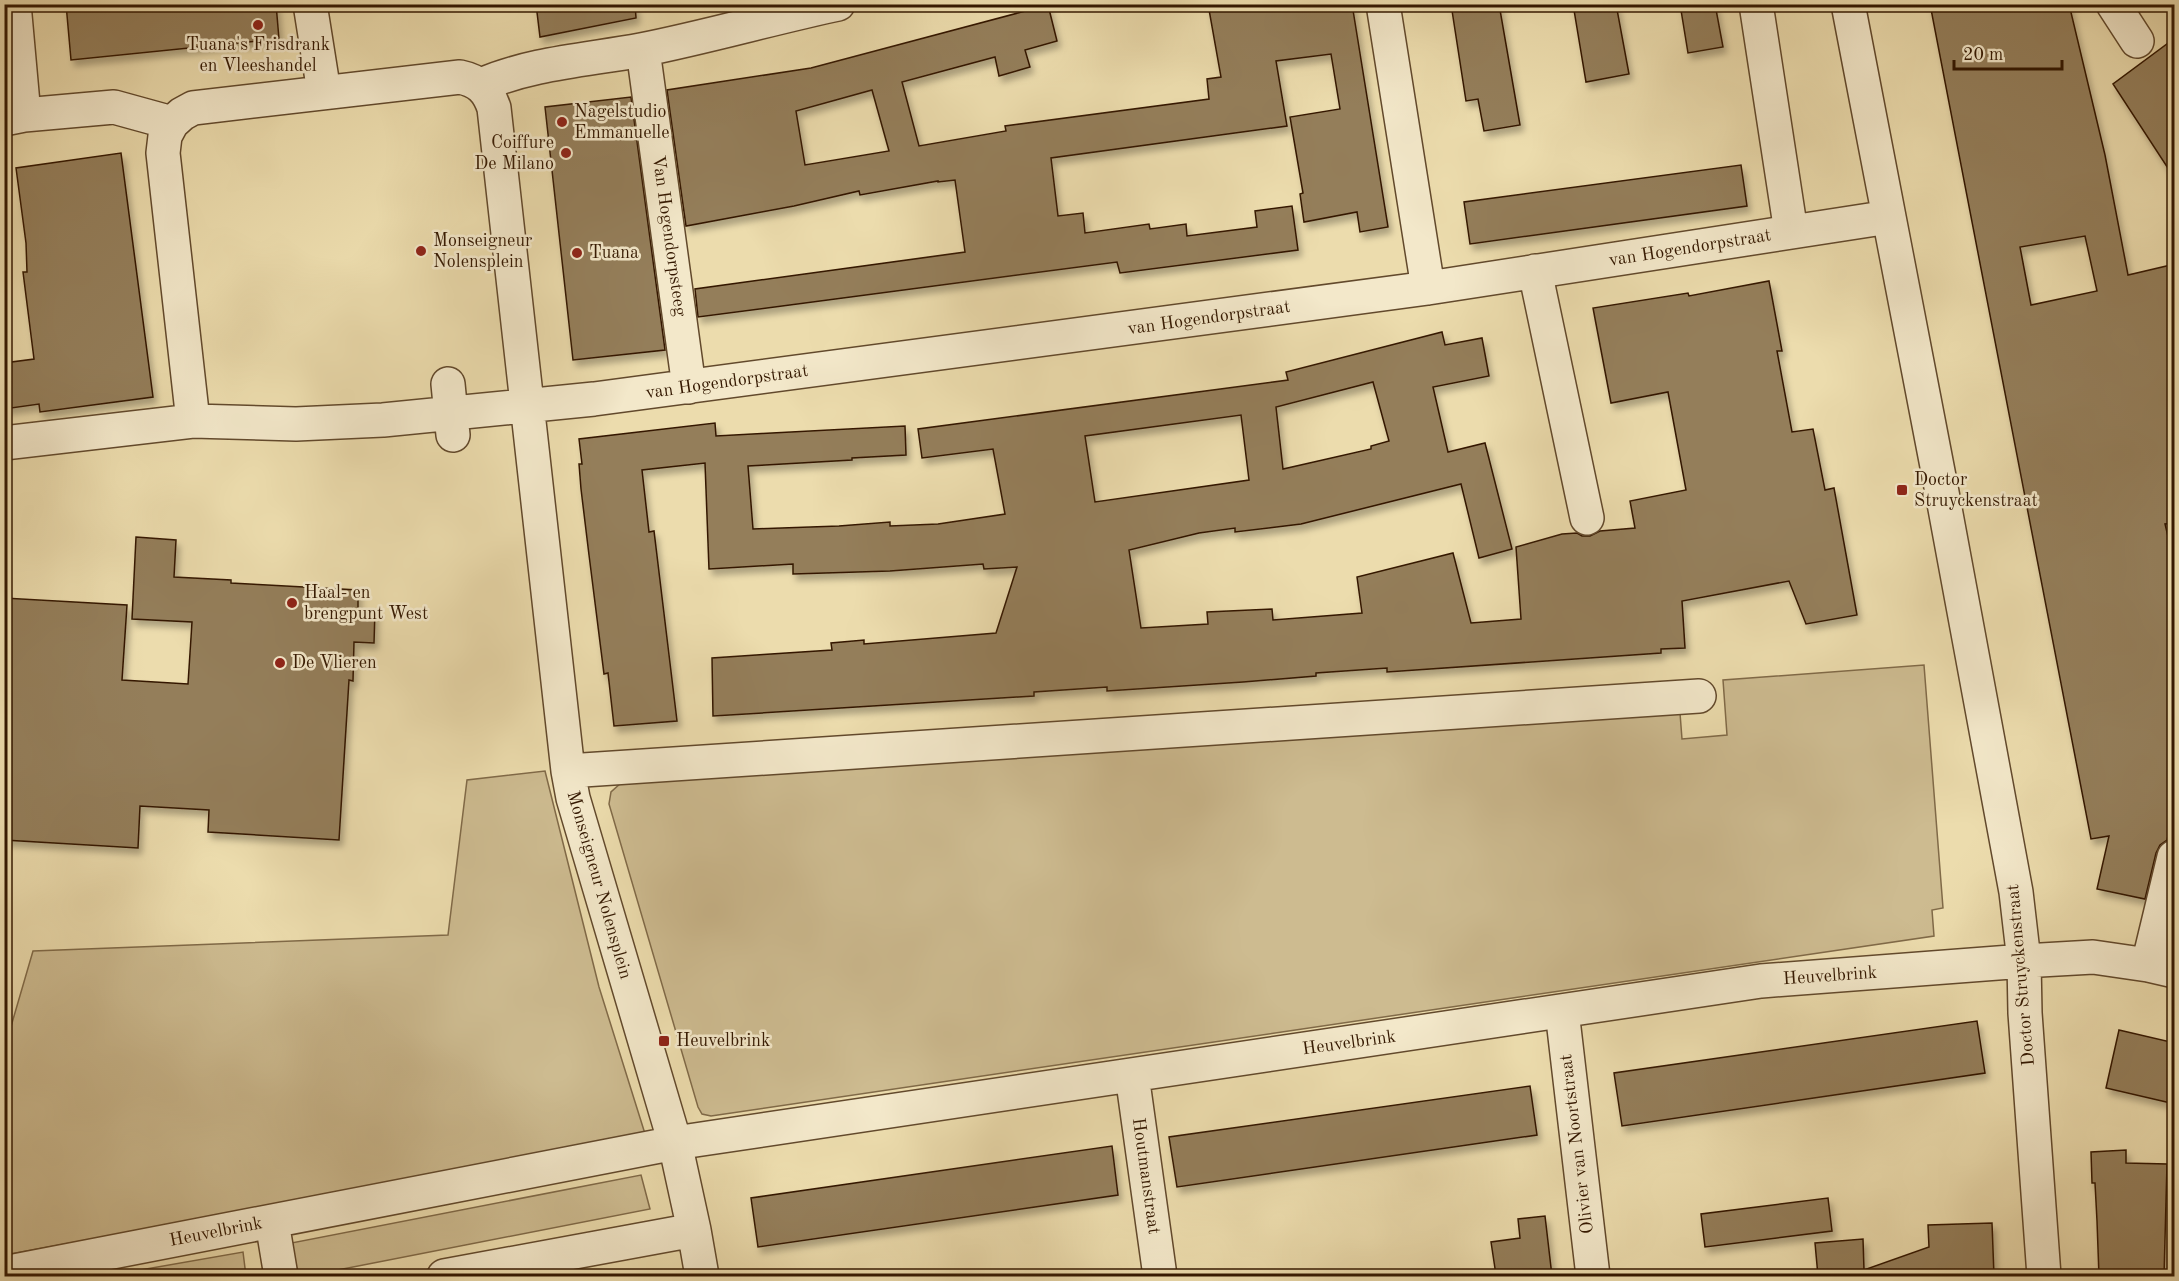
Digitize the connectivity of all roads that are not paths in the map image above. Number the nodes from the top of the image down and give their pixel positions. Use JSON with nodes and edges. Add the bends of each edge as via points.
{"nodes":[{"id":1,"x":14,"y":4,"type":"edge"},
{"id":2,"x":310,"y":4,"type":"edge"},
{"id":3,"x":838,"y":4,"type":"edge"},
{"id":4,"x":1383,"y":4,"type":"edge"},
{"id":5,"x":1755,"y":4,"type":"edge"},
{"id":6,"x":1848,"y":4,"type":"edge"},
{"id":7,"x":2113,"y":4,"type":"edge"},
{"id":8,"x":2137,"y":41,"type":"dead end"},
{"id":9,"x":643,"y":50,"type":"junction"},
{"id":10,"x":481,"y":85,"type":"junction"},
{"id":11,"x":324,"y":92,"type":"junction"},
{"id":12,"x":14,"y":117,"type":"edge"},
{"id":13,"x":172,"y":123,"type":"junction"},
{"id":14,"x":1889,"y":217,"type":"junction"},
{"id":15,"x":1791,"y":232,"type":"junction"},
{"id":16,"x":1535,"y":271,"type":"junction"},
{"id":17,"x":1428,"y":288,"type":"junction"},
{"id":18,"x":689,"y":387,"type":"junction"},
{"id":19,"x":527,"y":406,"type":"junction"},
{"id":20,"x":193,"y":421,"type":"junction"},
{"id":21,"x":4,"y":443,"type":"edge"},
{"id":22,"x":1587,"y":518,"type":"dead end"},
{"id":23,"x":1699,"y":696,"type":"dead end"},
{"id":24,"x":568,"y":771,"type":"junction"},
{"id":25,"x":2175,"y":857,"type":"edge"},
{"id":26,"x":2024,"y":961,"type":"junction"},
{"id":27,"x":2162,"y":968,"type":"edge"},
{"id":28,"x":1562,"y":1011,"type":"junction"},
{"id":29,"x":1132,"y":1075,"type":"junction"},
{"id":30,"x":675,"y":1143,"type":"junction"},
{"id":31,"x":272,"y":1222,"type":"junction"},
{"id":32,"x":694,"y":1230,"type":"junction"},
{"id":33,"x":4,"y":1273,"type":"edge"},
{"id":34,"x":281,"y":1276,"type":"edge"},
{"id":35,"x":444,"y":1276,"type":"edge"},
{"id":36,"x":702,"y":1276,"type":"edge"},
{"id":37,"x":1160,"y":1276,"type":"edge"},
{"id":38,"x":1593,"y":1276,"type":"edge"},
{"id":39,"x":2044,"y":1276,"type":"edge"}],
"edges":[{"from":1,"to":12,"type":"street"},
{"from":2,"to":11,"type":"street"},
{"from":3,"to":9,"type":"street"},
{"from":4,"to":17,"type":"street"},
{"from":5,"to":15,"type":"street"},
{"from":6,"to":14,"type":"street","name":"Doctor Struyckenstraat"},
{"from":7,"to":8,"type":"street"},
{"from":9,"to":10,"type":"street","via":[[540,66]]},
{"from":9,"to":18,"type":"street","name":"Van Hogendorpsteeg"},
{"from":10,"to":11,"type":"street","via":[[460,77]]},
{"from":10,"to":19,"type":"street","name":"Monseigneur Nolensplein","via":[[494,108]]},
{"from":11,"to":13,"type":"street","via":[[193,108]]},
{"from":12,"to":13,"type":"street","via":[[114,107]]},
{"from":13,"to":20,"type":"street","via":[[163,153]]},
{"from":14,"to":15,"type":"street","name":"van Hogendorpstraat"},
{"from":14,"to":26,"type":"street","name":"Doctor Struyckenstraat","via":[[2012,867]]},
{"from":15,"to":16,"type":"street","name":"van Hogendorpstraat"},
{"from":16,"to":17,"type":"street","name":"van Hogendorpstraat"},
{"from":16,"to":22,"type":"street"},
{"from":17,"to":18,"type":"street","name":"van Hogendorpstraat"},
{"from":18,"to":19,"type":"street","name":"van Hogendorpstraat"},
{"from":19,"to":20,"type":"street","via":[[451,411],[403,404],[280,423]]},
{"from":19,"to":24,"type":"street","name":"Monseigneur Nolensplein"},
{"from":20,"to":21,"type":"street"},
{"from":23,"to":24,"type":"street"},
{"from":24,"to":30,"type":"street","name":"Monseigneur Nolensplein","via":[[579,822]]},
{"from":25,"to":27,"type":"street"},
{"from":26,"to":27,"type":"street","name":"Heuvelbrink","via":[[2093,957]]},
{"from":26,"to":28,"type":"street","name":"Heuvelbrink","via":[[1761,981]]},
{"from":26,"to":39,"type":"street","name":"Doctor Struyckenstraat"},
{"from":28,"to":29,"type":"street","name":"Heuvelbrink"},
{"from":28,"to":38,"type":"street","name":"Olivier van Noortstraat"},
{"from":29,"to":30,"type":"street","name":"Heuvelbrink"},
{"from":29,"to":37,"type":"street","name":"Houtmanstraat"},
{"from":30,"to":31,"type":"street","name":"Heuvelbrink"},
{"from":30,"to":32,"type":"street"},
{"from":31,"to":33,"type":"street","name":"Heuvelbrink"},
{"from":31,"to":34,"type":"street"},
{"from":32,"to":35,"type":"street"},
{"from":32,"to":36,"type":"street"}]}
